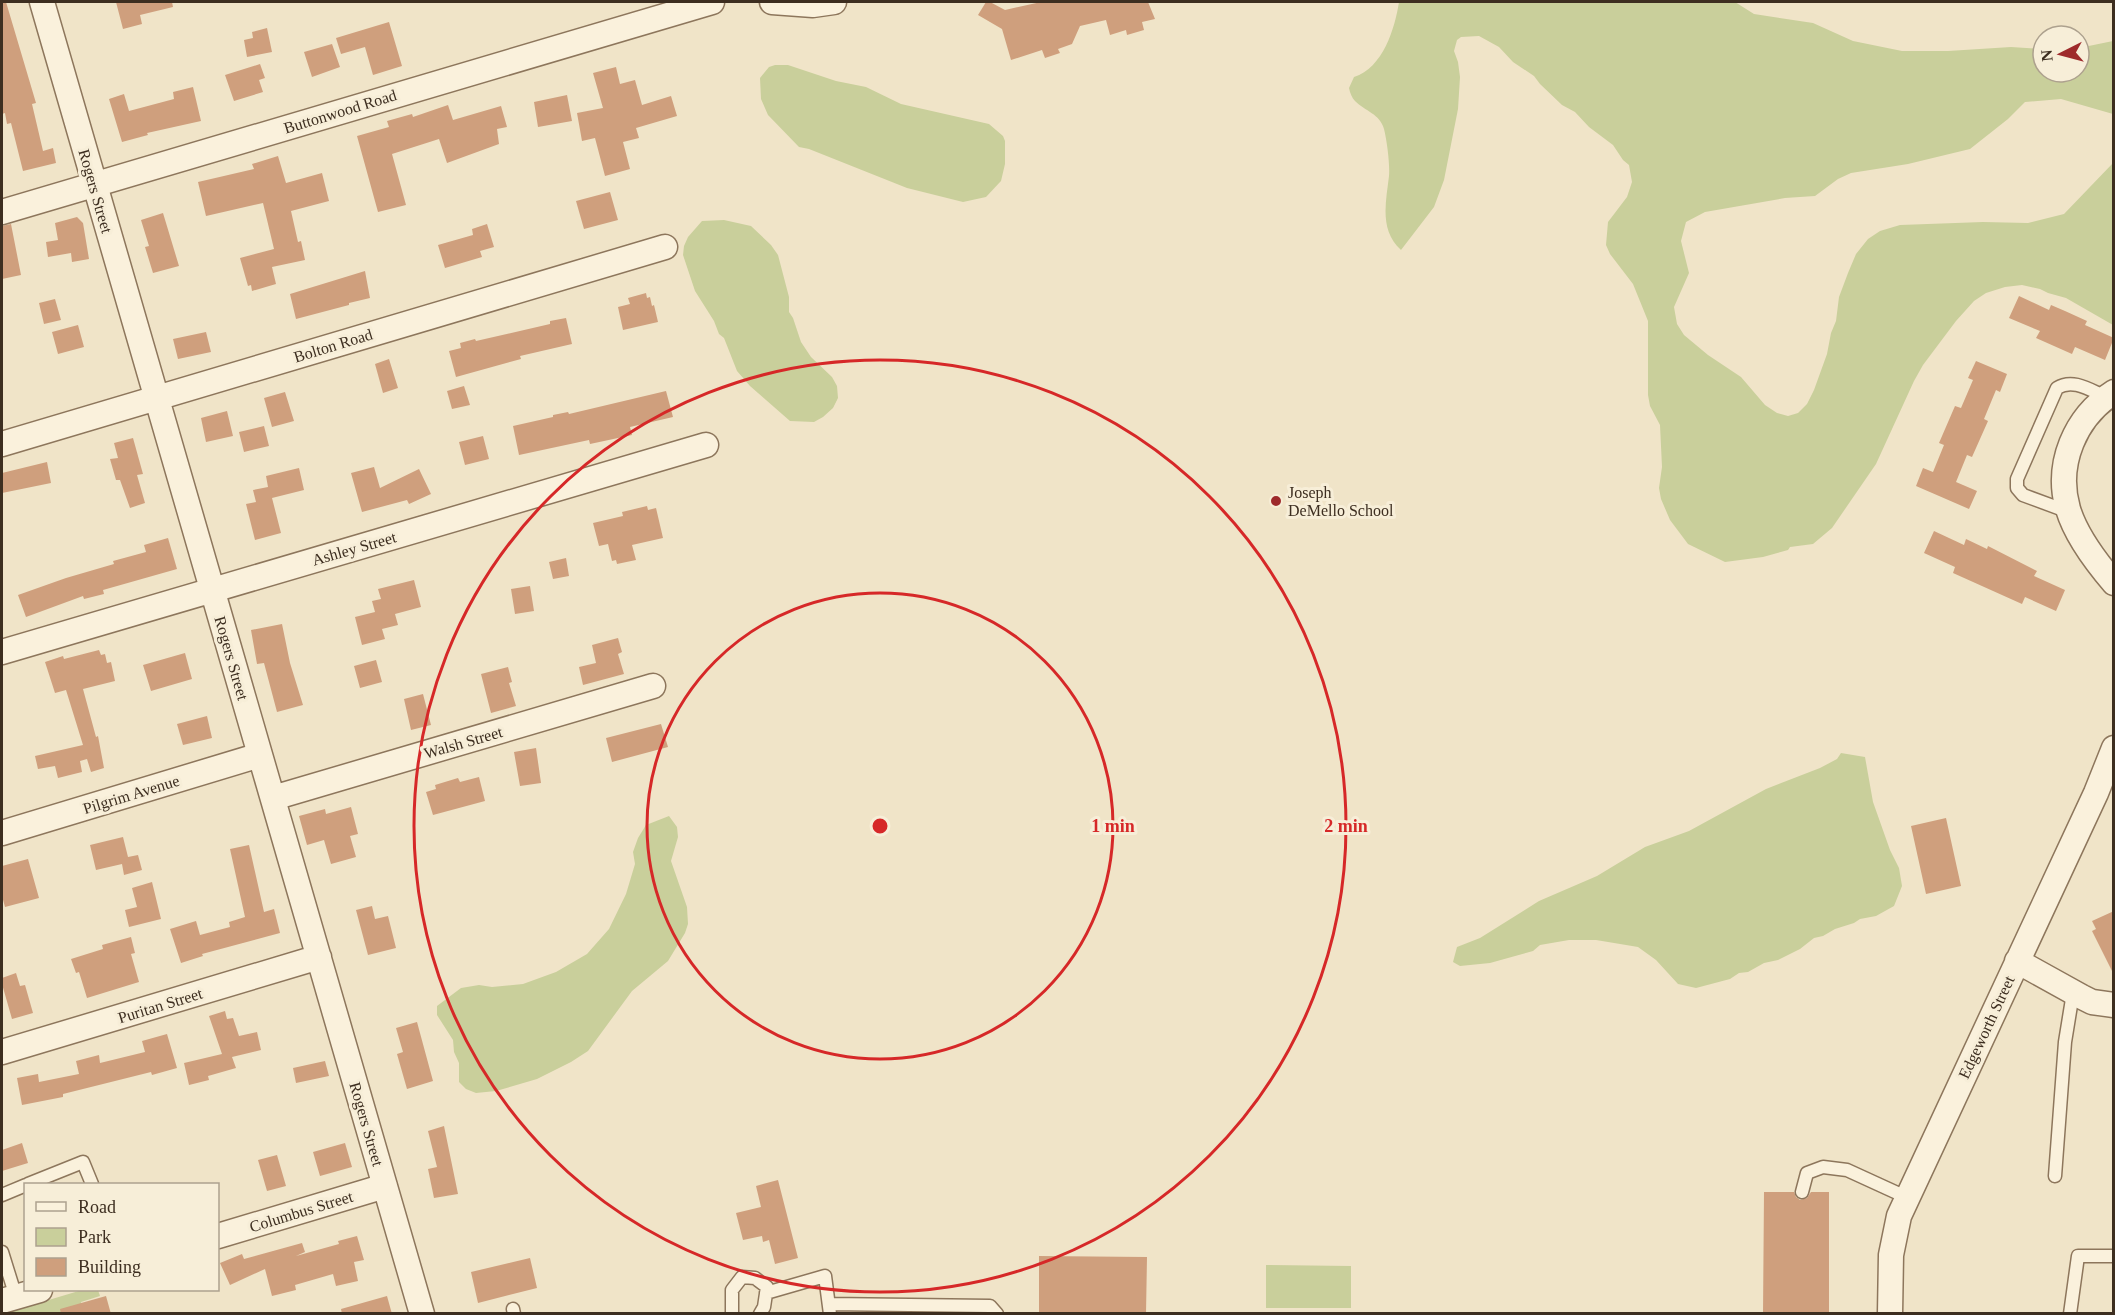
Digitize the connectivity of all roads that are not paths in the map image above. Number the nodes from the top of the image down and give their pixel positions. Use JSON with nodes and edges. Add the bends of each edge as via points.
{"nodes":[{"id":1,"x":42,"y":2,"type":"edge"},
{"id":2,"x":712,"y":2,"type":"edge"},
{"id":3,"x":772,"y":2,"type":"edge"},
{"id":4,"x":834,"y":2,"type":"edge"},
{"id":5,"x":94,"y":184,"type":"junction"},
{"id":6,"x":2,"y":212,"type":"edge"},
{"id":7,"x":664,"y":247,"type":"dead end"},
{"id":8,"x":2110,"y":395,"type":"edge"},
{"id":9,"x":156,"y":397,"type":"junction"},
{"id":10,"x":2,"y":444,"type":"edge"},
{"id":11,"x":706,"y":445,"type":"dead end"},
{"id":12,"x":2070,"y":512,"type":"junction"},
{"id":13,"x":2114,"y":583,"type":"edge"},
{"id":14,"x":212,"y":590,"type":"junction"},
{"id":15,"x":2,"y":652,"type":"edge"},
{"id":16,"x":653,"y":686,"type":"dead end"},
{"id":17,"x":2114,"y":748,"type":"edge"},
{"id":18,"x":260,"y":754,"type":"junction"},
{"id":19,"x":273,"y":798,"type":"junction"},
{"id":20,"x":2,"y":833,"type":"edge"},
{"id":21,"x":319,"y":957,"type":"junction"},
{"id":22,"x":2017,"y":961,"type":"junction"},
{"id":23,"x":2073,"y":993,"type":"junction"},
{"id":24,"x":2114,"y":1005,"type":"edge"},
{"id":25,"x":2,"y":1052,"type":"edge"},
{"id":26,"x":2055,"y":1176,"type":"dead end"},
{"id":27,"x":32,"y":1183,"type":"edge"},
{"id":28,"x":91,"y":1183,"type":"edge"},
{"id":29,"x":24,"y":1186,"type":"edge"},
{"id":30,"x":385,"y":1186,"type":"junction"},
{"id":31,"x":1802,"y":1192,"type":"dead end"},
{"id":32,"x":2,"y":1195,"type":"edge"},
{"id":33,"x":1906,"y":1197,"type":"junction"},
{"id":34,"x":219,"y":1236,"type":"edge"},
{"id":35,"x":2,"y":1252,"type":"edge"},
{"id":36,"x":2114,"y":1256,"type":"edge"},
{"id":37,"x":37,"y":1291,"type":"edge"},
{"id":38,"x":766,"y":1293,"type":"junction"},
{"id":39,"x":9,"y":1299,"type":"edge"},
{"id":40,"x":829,"y":1309,"type":"edge"},
{"id":41,"x":422,"y":1314,"type":"edge"},
{"id":42,"x":732,"y":1314,"type":"edge"},
{"id":43,"x":760,"y":1314,"type":"edge"},
{"id":44,"x":997,"y":1314,"type":"edge"},
{"id":45,"x":1890,"y":1314,"type":"edge"},
{"id":46,"x":2070,"y":1314,"type":"edge"}],
"edges":[{"from":1,"to":5,"type":"street","name":"Rogers Street"},
{"from":2,"to":5,"type":"street","name":"Buttonwood Road"},
{"from":3,"to":4,"type":"street"},
{"from":5,"to":6,"type":"street","name":"Buttonwood Road"},
{"from":5,"to":9,"type":"street","name":"Rogers Street"},
{"from":7,"to":9,"type":"street","name":"Bolton Road"},
{"from":8,"to":12,"type":"street","via":[[2085,418],[2071,443],[2065,474]]},
{"from":8,"to":12,"type":"lane","via":[[2074,384],[2057,388],[2017,479],[2017,488],[2023,495]]},
{"from":9,"to":10,"type":"street","name":"Bolton Road"},
{"from":9,"to":14,"type":"street","name":"Rogers Street"},
{"from":11,"to":14,"type":"street","name":"Ashley Street"},
{"from":12,"to":13,"type":"street","via":[[2094,557]]},
{"from":14,"to":15,"type":"street","name":"Ashley Street"},
{"from":14,"to":18,"type":"street","name":"Rogers Street"},
{"from":16,"to":19,"type":"street","name":"Walsh Street"},
{"from":17,"to":22,"type":"street","name":"Edgeworth Street"},
{"from":18,"to":19,"type":"street","name":"Rogers Street"},
{"from":18,"to":20,"type":"street","name":"Pilgrim Avenue"},
{"from":19,"to":21,"type":"street","name":"Rogers Street"},
{"from":21,"to":25,"type":"street","name":"Puritan Street"},
{"from":21,"to":30,"type":"street","name":"Rogers Street"},
{"from":22,"to":23,"type":"street"},
{"from":22,"to":33,"type":"street","name":"Edgeworth Street"},
{"from":23,"to":24,"type":"street","via":[[2092,1002]]},
{"from":23,"to":26,"type":"lane","via":[[2065,1042]]},
{"from":27,"to":28,"type":"lane","via":[[83,1162]]},
{"from":29,"to":32,"type":"lane"},
{"from":30,"to":34,"type":"street","name":"Columbus Street"},
{"from":30,"to":41,"type":"street","name":"Rogers Street"},
{"from":31,"to":33,"type":"lane","via":[[1807,1173],[1823,1167],[1847,1170]]},
{"from":33,"to":45,"type":"street","name":"Edgeworth Street","via":[[1891,1255]]},
{"from":35,"to":39,"type":"lane"},
{"from":36,"to":46,"type":"lane","via":[[2078,1256]]},
{"from":37,"to":39,"type":"street"},
{"from":38,"to":40,"type":"lane","via":[[825,1276]]},
{"from":38,"to":42,"type":"lane","via":[[767,1287],[755,1278],[742,1277],[732,1290]]},
{"from":38,"to":43,"type":"lane"},
{"from":40,"to":44,"type":"lane","via":[[990,1306]]}]}
